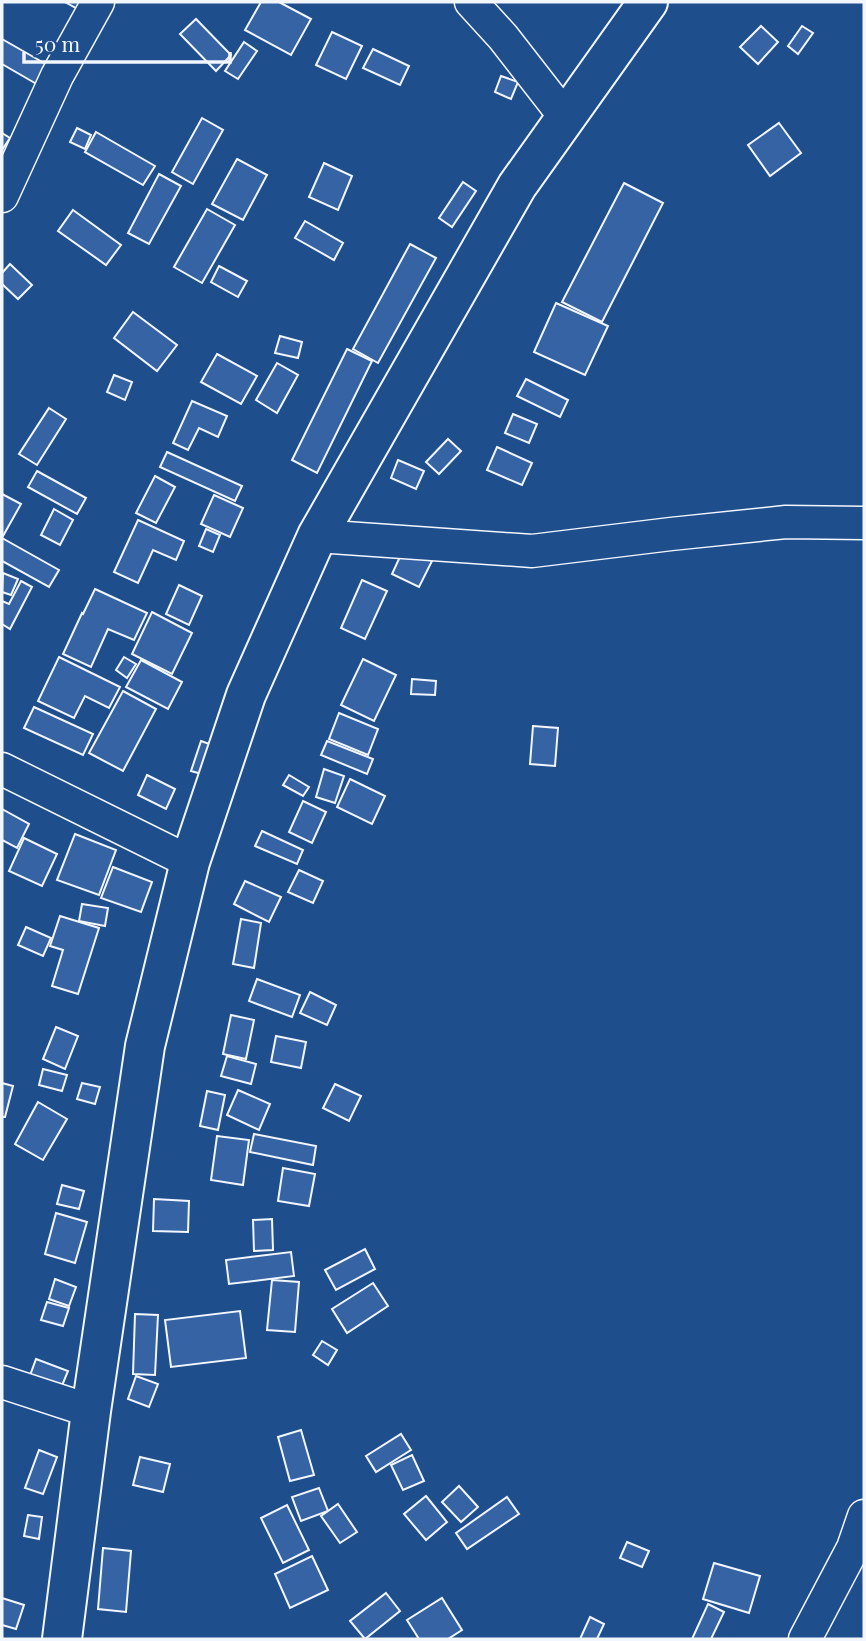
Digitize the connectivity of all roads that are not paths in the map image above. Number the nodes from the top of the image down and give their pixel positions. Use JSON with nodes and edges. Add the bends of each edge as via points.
{"nodes":[{"id":1,"x":97,"y":2,"type":"edge"},
{"id":2,"x":471,"y":2,"type":"edge"},
{"id":3,"x":648,"y":2,"type":"edge"},
{"id":4,"x":566,"y":118,"type":"junction"},
{"id":5,"x":2,"y":195,"type":"edge"},
{"id":6,"x":864,"y":523,"type":"edge"},
{"id":7,"x":317,"y":536,"type":"junction"},
{"id":8,"x":2,"y":769,"type":"edge"},
{"id":9,"x":190,"y":862,"type":"junction"},
{"id":10,"x":2,"y":1382,"type":"edge"},
{"id":11,"x":91,"y":1411,"type":"junction"},
{"id":12,"x":864,"y":1516,"type":"edge"},
{"id":13,"x":61,"y":1639,"type":"edge"},
{"id":14,"x":805,"y":1639,"type":"edge"}],
"edges":[{"from":1,"to":5,"type":"street"},
{"from":2,"to":4,"type":"street"},
{"from":3,"to":4,"type":"main road"},
{"from":4,"to":7,"type":"main road","via":[[517,186]]},
{"from":6,"to":7,"type":"street","via":[[786,522],[532,551]]},
{"from":7,"to":9,"type":"main road","via":[[246,695]]},
{"from":8,"to":9,"type":"street"},
{"from":9,"to":11,"type":"main road","via":[[145,1046]]},
{"from":10,"to":11,"type":"street"},
{"from":11,"to":13,"type":"main road"},
{"from":12,"to":14,"type":"street","via":[[853,1548]]}]}
